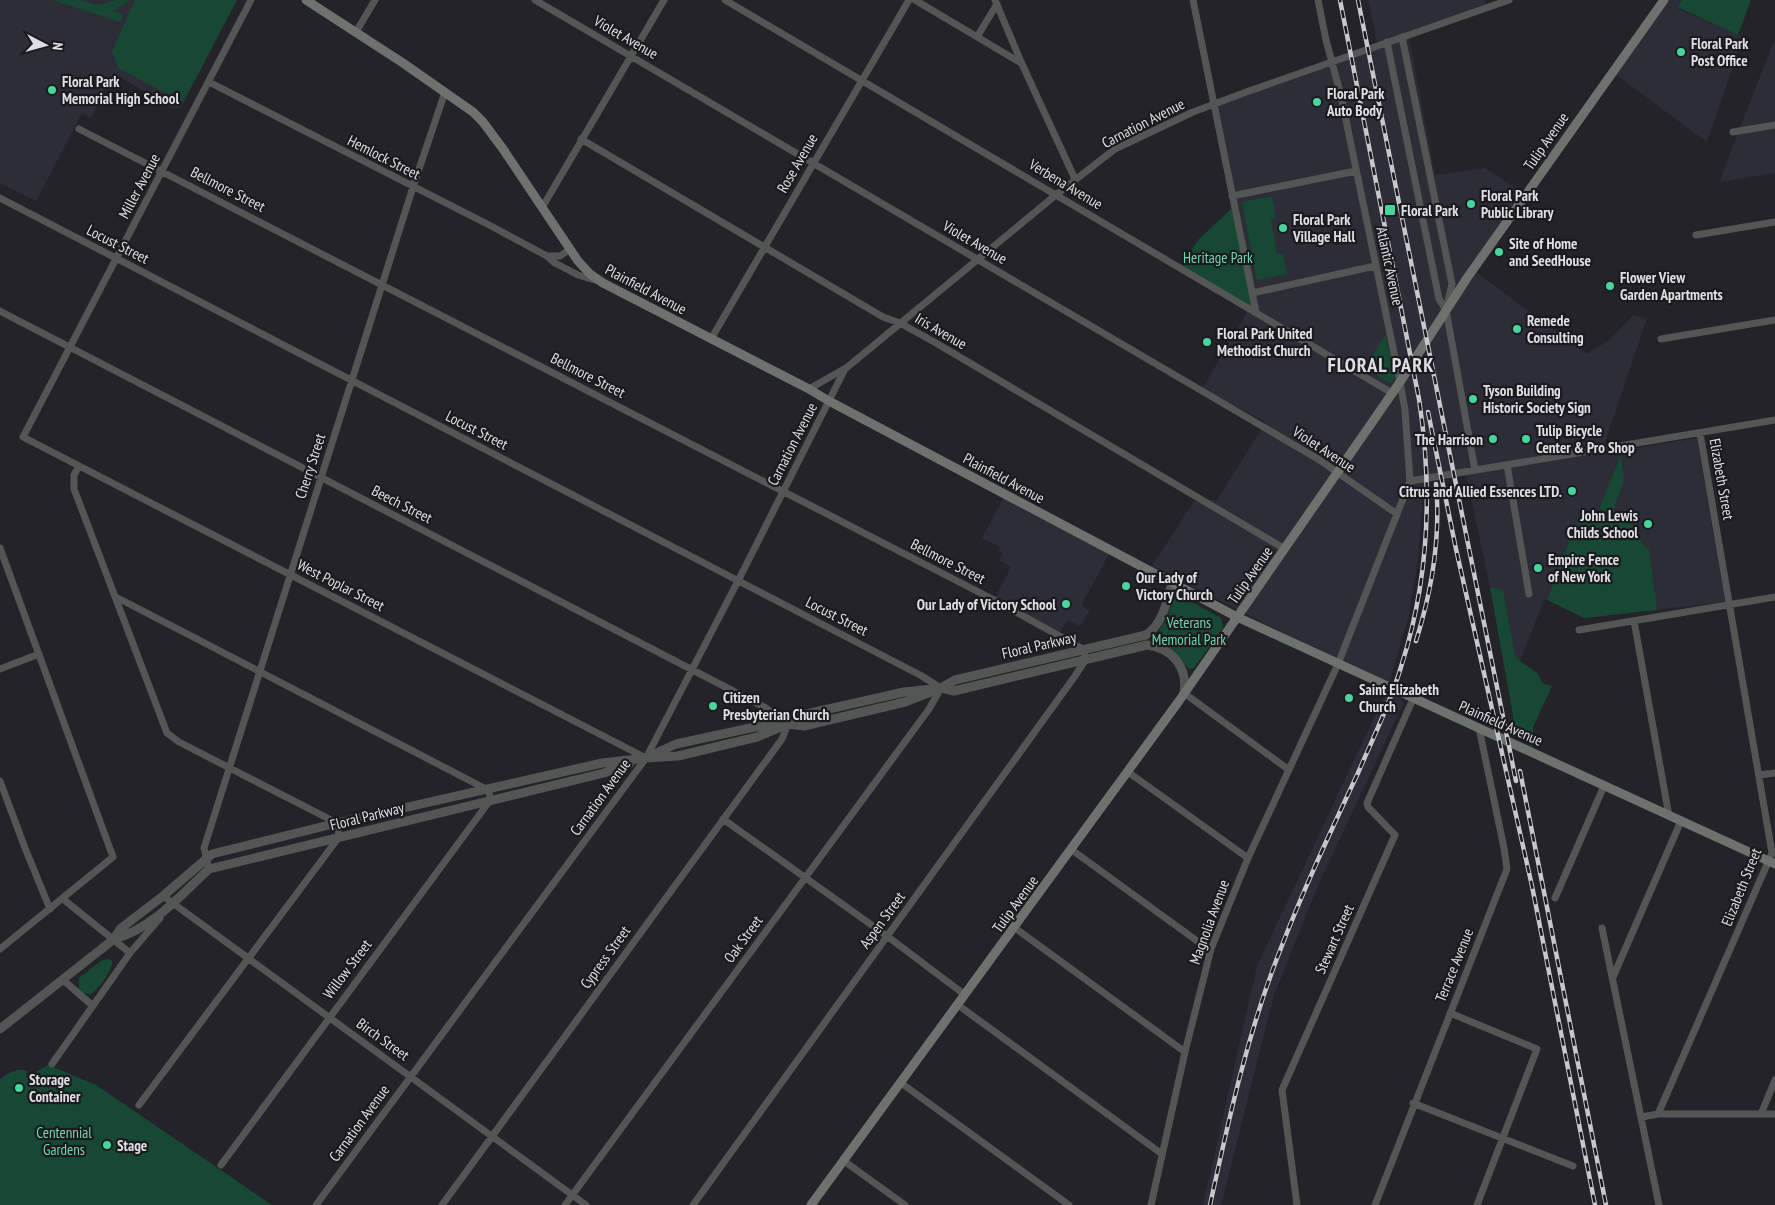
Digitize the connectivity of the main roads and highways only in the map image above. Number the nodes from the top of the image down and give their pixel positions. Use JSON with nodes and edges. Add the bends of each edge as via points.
{"nodes":[{"id":1,"x":306,"y":0,"type":"edge"},
{"id":2,"x":1664,"y":0,"type":"edge"},
{"id":3,"x":1237,"y":617,"type":"junction"},
{"id":4,"x":1772,"y":863,"type":"edge"},
{"id":5,"x":811,"y":1205,"type":"edge"}],
"edges":[{"from":1,"to":3,"type":"main road","name":"Plainfield Avenue","via":[[446,92],[483,122],[584,268],[602,282]]},
{"from":2,"to":3,"type":"main road","name":"Tulip Avenue","via":[[1566,136]]},
{"from":3,"to":4,"type":"main road","name":"Plainfield Avenue"},
{"from":3,"to":5,"type":"main road","name":"Tulip Avenue","via":[[1072,850]]}]}
